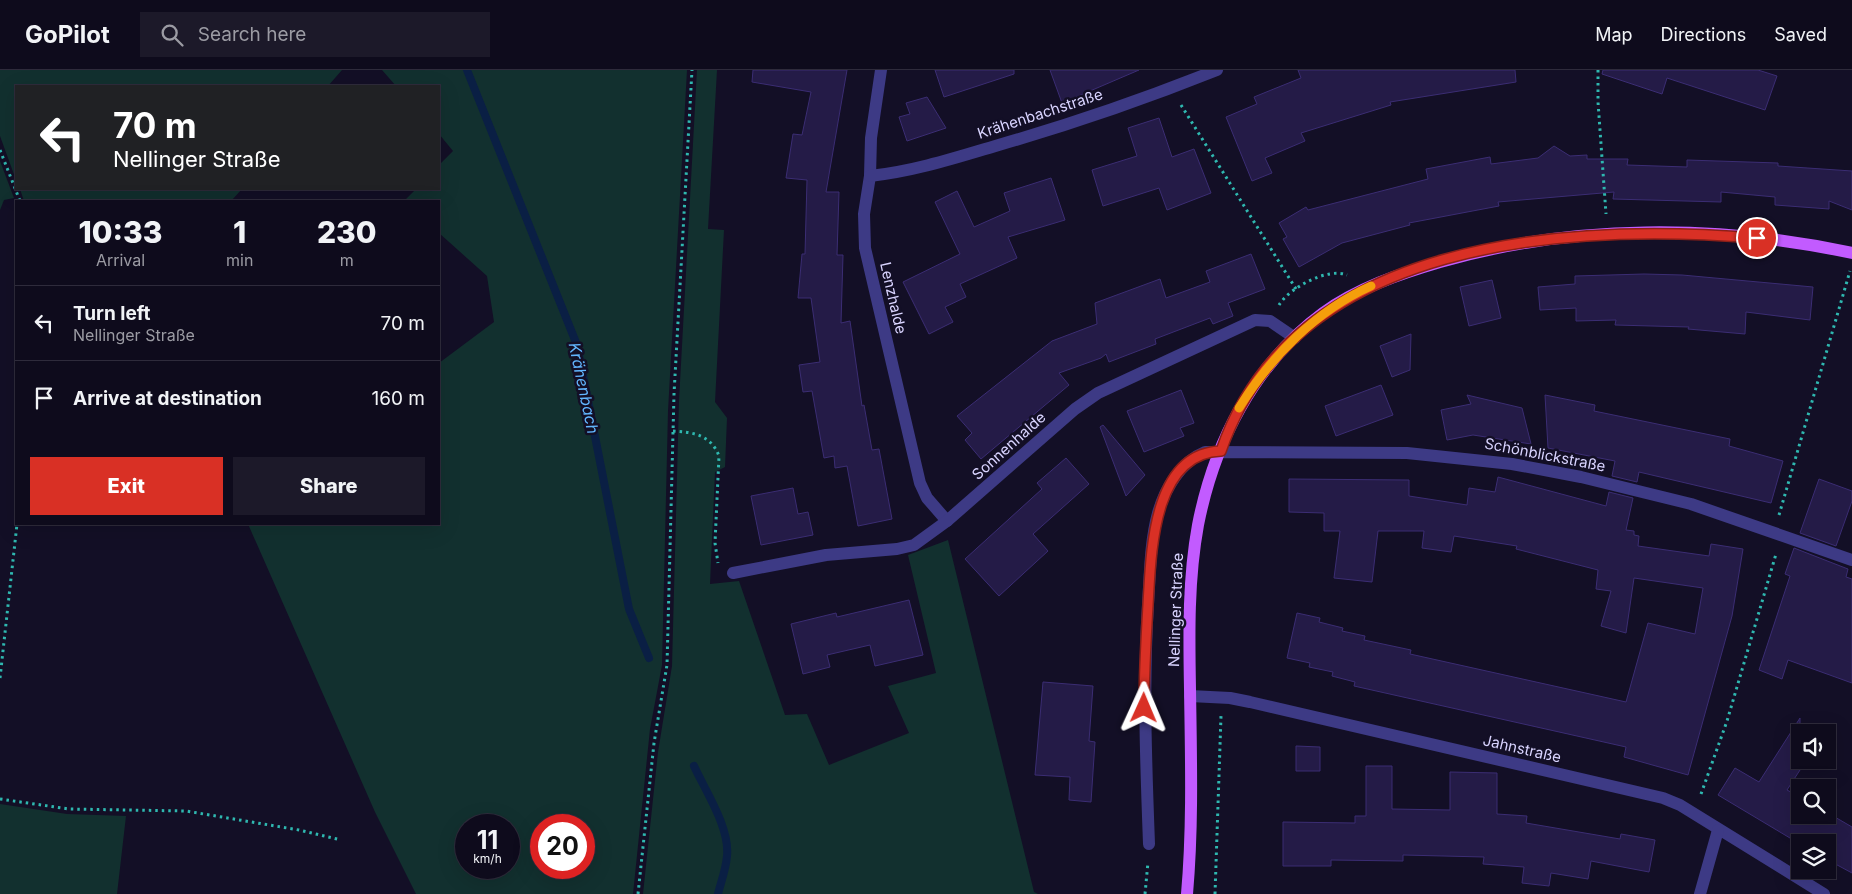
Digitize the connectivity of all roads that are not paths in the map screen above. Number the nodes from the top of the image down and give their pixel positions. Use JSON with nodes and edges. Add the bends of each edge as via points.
{"nodes":[{"id":1,"x":881,"y":70,"type":"edge"},
{"id":2,"x":1217,"y":70,"type":"edge"},
{"id":3,"x":870,"y":176,"type":"junction"},
{"id":4,"x":1852,"y":252,"type":"edge"},
{"id":5,"x":1296,"y":338,"type":"junction"},
{"id":6,"x":1221,"y":451,"type":"junction"},
{"id":7,"x":947,"y":521,"type":"junction"},
{"id":8,"x":1852,"y":560,"type":"edge"},
{"id":9,"x":733,"y":573,"type":"road end"},
{"id":10,"x":1190,"y":696,"type":"junction"},
{"id":11,"x":1718,"y":830,"type":"junction"},
{"id":12,"x":1148,"y":844,"type":"road end"},
{"id":13,"x":1186,"y":894,"type":"edge"},
{"id":14,"x":1700,"y":894,"type":"edge"},
{"id":15,"x":1824,"y":894,"type":"edge"}],
"edges":[{"from":1,"to":3,"type":"street","name":"Lenzhalde","via":[[871,138]]},
{"from":2,"to":3,"type":"street","name":"Krähenbachstraße","via":[[1042,132],[916,170]]},
{"from":3,"to":7,"type":"street","name":"Lenzhalde","via":[[863,222],[865,248],[920,483],[924,493]]},
{"from":4,"to":5,"type":"main road","name":"Nellinger Straße","via":[[1797,242],[1665,233],[1579,236],[1520,244],[1464,255],[1409,271],[1361,290],[1323,314]]},
{"from":5,"to":6,"type":"main road","name":"Nellinger Straße","via":[[1249,392]]},
{"from":5,"to":7,"type":"street","name":"Sonnenhalde","via":[[1270,320],[1255,320],[1110,387],[1075,410]]},
{"from":6,"to":8,"type":"street","name":"Schönblickstraße","via":[[1407,453],[1512,464],[1691,504]]},
{"from":6,"to":10,"type":"main road","name":"Nellinger Straße","via":[[1204,497],[1194,551]]},
{"from":6,"to":12,"type":"street","name":"Nellinger Straße","via":[[1201,453],[1182,468],[1170,485],[1156,521],[1144,691]]},
{"from":7,"to":9,"type":"street","name":"Sonnenhalde","via":[[922,541],[906,547],[826,555]]},
{"from":10,"to":11,"type":"street","name":"Jahnstraße","via":[[1250,702],[1654,796],[1680,805]]},
{"from":10,"to":13,"type":"main road","name":"Nellinger Straße","via":[[1190,829]]},
{"from":11,"to":14,"type":"street"},
{"from":11,"to":15,"type":"street","name":"Jahnstraße"}]}
